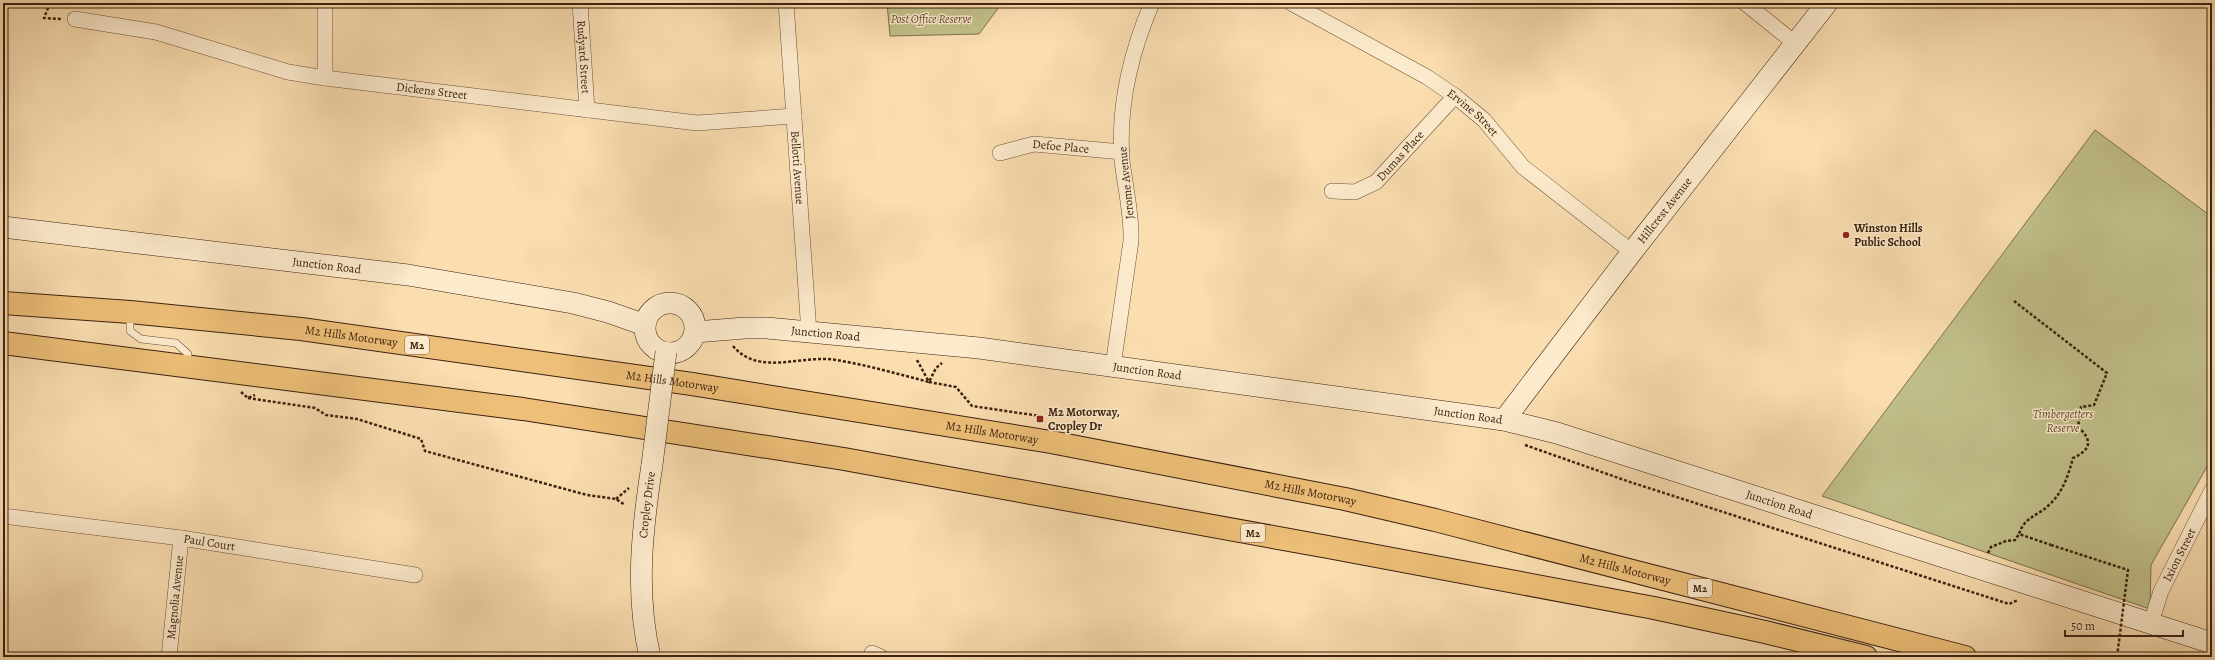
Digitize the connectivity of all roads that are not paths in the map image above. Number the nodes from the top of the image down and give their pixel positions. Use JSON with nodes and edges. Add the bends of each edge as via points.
{"nodes":[{"id":1,"x":325,"y":3,"type":"edge"},
{"id":2,"x":580,"y":3,"type":"edge"},
{"id":3,"x":786,"y":3,"type":"edge"},
{"id":4,"x":1152,"y":3,"type":"edge"},
{"id":5,"x":1291,"y":3,"type":"edge"},
{"id":6,"x":1745,"y":3,"type":"edge"},
{"id":7,"x":1828,"y":3,"type":"edge"},
{"id":8,"x":75,"y":19,"type":"road end"},
{"id":9,"x":1796,"y":44,"type":"junction"},
{"id":10,"x":325,"y":78,"type":"junction"},
{"id":11,"x":1455,"y":96,"type":"junction"},
{"id":12,"x":588,"y":110,"type":"junction"},
{"id":13,"x":794,"y":116,"type":"junction"},
{"id":14,"x":1000,"y":152,"type":"dead end"},
{"id":15,"x":1122,"y":152,"type":"junction"},
{"id":16,"x":1332,"y":192,"type":"dead end"},
{"id":17,"x":3,"y":227,"type":"edge"},
{"id":18,"x":1632,"y":252,"type":"junction"},
{"id":19,"x":3,"y":303,"type":"edge"},
{"id":20,"x":130,"y":312,"type":"junction"},
{"id":21,"x":646,"y":325,"type":"junction"},
{"id":22,"x":695,"y":332,"type":"junction"},
{"id":23,"x":808,"y":332,"type":"junction"},
{"id":24,"x":3,"y":343,"type":"edge"},
{"id":25,"x":666,"y":352,"type":"junction"},
{"id":26,"x":1113,"y":366,"type":"junction"},
{"id":27,"x":187,"y":367,"type":"junction"},
{"id":28,"x":1504,"y":420,"type":"junction"},
{"id":29,"x":2212,"y":490,"type":"edge"},
{"id":30,"x":3,"y":516,"type":"edge"},
{"id":31,"x":181,"y":538,"type":"junction"},
{"id":32,"x":415,"y":574,"type":"dead end"},
{"id":33,"x":2151,"y":623,"type":"junction"},
{"id":34,"x":2212,"y":643,"type":"edge"},
{"id":35,"x":169,"y":657,"type":"edge"},
{"id":36,"x":650,"y":657,"type":"edge"},
{"id":37,"x":1866,"y":657,"type":"edge"},
{"id":38,"x":1965,"y":657,"type":"edge"}],
"edges":[{"from":1,"to":10,"type":"street"},
{"from":2,"to":12,"type":"street","name":"Rudyard Street"},
{"from":3,"to":13,"type":"street","name":"Bellotti Avenue"},
{"from":4,"to":15,"type":"street","name":"Jerome Avenue","via":[[1128,76],[1122,122]]},
{"from":5,"to":11,"type":"street","name":"Ervine Street","via":[[1427,77]]},
{"from":6,"to":9,"type":"street"},
{"from":7,"to":9,"type":"street","name":"Hillcrest Avenue"},
{"from":8,"to":10,"type":"street","name":"Dickens Street","via":[[156,32],[288,72]]},
{"from":9,"to":18,"type":"street","name":"Hillcrest Avenue"},
{"from":10,"to":12,"type":"street","name":"Dickens Street"},
{"from":11,"to":16,"type":"street","name":"Dumas Place","via":[[1376,182],[1355,192]]},
{"from":11,"to":18,"type":"street","name":"Ervine Street","via":[[1484,120],[1523,167]]},
{"from":12,"to":13,"type":"street","name":"Dickens Street","via":[[697,123]]},
{"from":13,"to":23,"type":"street","name":"Bellotti Avenue"},
{"from":14,"to":15,"type":"street","name":"Defoe Place","via":[[1034,144]]},
{"from":15,"to":26,"type":"street","name":"Jerome Avenue","via":[[1131,241]]},
{"from":17,"to":21,"type":"street","name":"Junction Road","via":[[408,275],[579,304]]},
{"from":18,"to":28,"type":"street","name":"Hillcrest Avenue"},
{"from":19,"to":20,"type":"highway","name":"M2 Hills Motorway","number":"M2"},
{"from":20,"to":27,"type":"lane","via":[[130,331],[141,339],[176,343],[188,354]]},
{"from":20,"to":38,"type":"highway","name":"M2 Hills Motorway","number":"M2","via":[[301,329],[646,377],[1059,444],[1345,499],[1435,520]]},
{"from":21,"to":22,"type":"street","via":[[648,317],[658,306],[674,303],[688,310],[695,324]]},
{"from":21,"to":25,"type":"street","via":[[648,340],[653,346]]},
{"from":22,"to":23,"type":"street","name":"Junction Road","via":[[767,328]]},
{"from":22,"to":25,"type":"street","via":[[682,350]]},
{"from":23,"to":26,"type":"street","name":"Junction Road","via":[[918,342]]},
{"from":24,"to":27,"type":"highway","number":"M2"},
{"from":25,"to":36,"type":"street","name":"Cropley Drive","bridge":true,"via":[[641,542],[642,611]]},
{"from":26,"to":28,"type":"street","name":"Junction Road"},
{"from":27,"to":37,"type":"highway","number":"M2","via":[[523,409],[883,466],[1654,608]]},
{"from":28,"to":33,"type":"street","name":"Junction Road","via":[[1564,435]]},
{"from":29,"to":33,"type":"street","name":"Ixion Street","via":[[2161,591]]},
{"from":30,"to":31,"type":"street","name":"Paul Court"},
{"from":31,"to":32,"type":"street","name":"Paul Court"},
{"from":31,"to":35,"type":"street","name":"Magnolia Avenue"},
{"from":33,"to":34,"type":"street","name":"Junction Road"}]}
